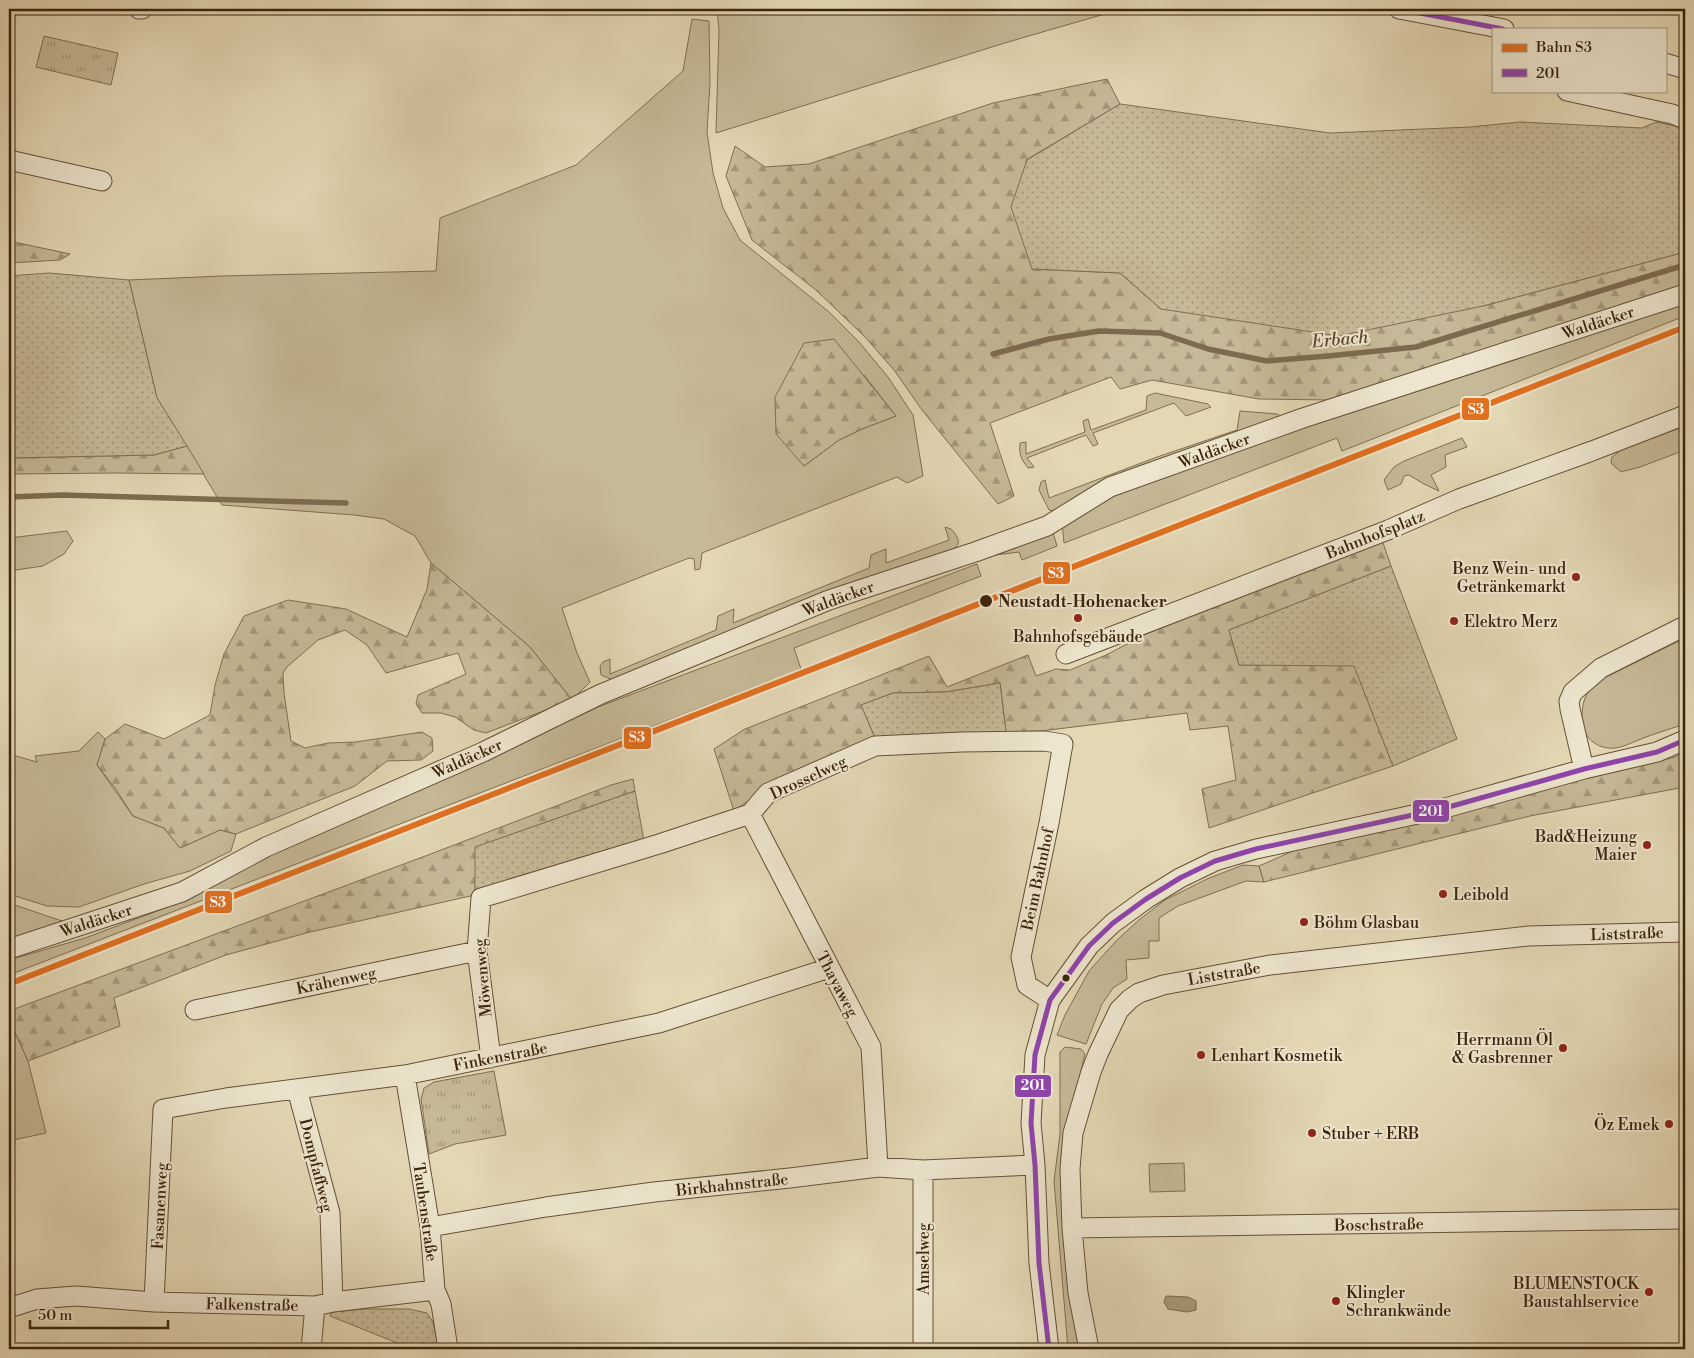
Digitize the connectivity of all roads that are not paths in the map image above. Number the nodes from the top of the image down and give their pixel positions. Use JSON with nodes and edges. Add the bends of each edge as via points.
{"nodes":[{"id":1,"x":1399,"y":9,"type":"edge"},
{"id":2,"x":1499,"y":28,"type":"edge"},
{"id":3,"x":1666,"y":63,"type":"edge"},
{"id":4,"x":1685,"y":69,"type":"edge"},
{"id":5,"x":1572,"y":92,"type":"edge"},
{"id":6,"x":1685,"y":119,"type":"edge"},
{"id":7,"x":9,"y":160,"type":"edge"},
{"id":8,"x":102,"y":182,"type":"dead end"},
{"id":9,"x":1685,"y":294,"type":"edge"},
{"id":10,"x":1685,"y":415,"type":"edge"},
{"id":11,"x":1685,"y":626,"type":"edge"},
{"id":12,"x":1066,"y":654,"type":"dead end"},
{"id":13,"x":1685,"y":740,"type":"edge"},
{"id":14,"x":1063,"y":744,"type":"joint"},
{"id":15,"x":1584,"y":769,"type":"junction"},
{"id":16,"x":750,"y":814,"type":"junction"},
{"id":17,"x":1685,"y":932,"type":"edge"},
{"id":18,"x":9,"y":949,"type":"edge"},
{"id":19,"x":477,"y":951,"type":"junction"},
{"id":20,"x":829,"y":968,"type":"junction"},
{"id":21,"x":1050,"y":1000,"type":"junction"},
{"id":22,"x":195,"y":1010,"type":"dead end"},
{"id":23,"x":491,"y":1058,"type":"junction"},
{"id":24,"x":405,"y":1075,"type":"junction"},
{"id":25,"x":297,"y":1089,"type":"junction"},
{"id":26,"x":163,"y":1110,"type":"joint"},
{"id":27,"x":1035,"y":1165,"type":"junction"},
{"id":28,"x":878,"y":1167,"type":"junction"},
{"id":29,"x":922,"y":1170,"type":"junction"},
{"id":30,"x":1685,"y":1219,"type":"edge"},
{"id":31,"x":430,"y":1227,"type":"junction"},
{"id":32,"x":1072,"y":1228,"type":"junction"},
{"id":33,"x":435,"y":1290,"type":"junction"},
{"id":34,"x":154,"y":1302,"type":"junction"},
{"id":35,"x":324,"y":1304,"type":"junction"},
{"id":36,"x":9,"y":1308,"type":"edge"},
{"id":37,"x":311,"y":1349,"type":"edge"},
{"id":38,"x":448,"y":1349,"type":"edge"},
{"id":39,"x":923,"y":1349,"type":"edge"},
{"id":40,"x":1049,"y":1349,"type":"edge"},
{"id":41,"x":1089,"y":1349,"type":"edge"}],
"edges":[{"from":1,"to":2,"type":"street"},
{"from":3,"to":4,"type":"street"},
{"from":5,"to":6,"type":"street"},
{"from":7,"to":8,"type":"street"},
{"from":9,"to":18,"type":"street","name":"Waldäcker","via":[[1302,418],[1110,487],[1047,526],[828,600],[601,694],[483,752],[266,847],[182,892]]},
{"from":10,"to":12,"type":"street","name":"Bahnhofsplatz","via":[[1459,499],[1388,530]]},
{"from":11,"to":15,"type":"street","via":[[1601,668],[1573,692],[1570,709]]},
{"from":13,"to":15,"type":"street","via":[[1657,752]]},
{"from":14,"to":16,"type":"street","name":"Drosselweg","via":[[1026,741],[875,746],[768,792]]},
{"from":14,"to":21,"type":"street","name":"Beim Bahnhof","via":[[1021,957],[1027,985]]},
{"from":15,"to":21,"type":"street","via":[[1445,808],[1215,861],[1146,899],[1113,924],[1090,946]]},
{"from":16,"to":19,"type":"street","name":"Möwenweg","via":[[481,898]]},
{"from":16,"to":20,"type":"street","name":"Thayaweg"},
{"from":17,"to":32,"type":"street","name":"Liststraße","via":[[1528,936],[1358,954],[1196,978],[1139,993],[1119,1010],[1094,1063],[1073,1133],[1070,1169]]},
{"from":19,"to":22,"type":"street","name":"Krähenweg"},
{"from":19,"to":23,"type":"street","name":"Möwenweg"},
{"from":20,"to":23,"type":"street","name":"Finkenstraße","via":[[659,1023]]},
{"from":20,"to":28,"type":"street","name":"Thayaweg","via":[[871,1047]]},
{"from":21,"to":27,"type":"street","via":[[1035,1055],[1031,1123]]},
{"from":23,"to":24,"type":"street","name":"Finkenstraße"},
{"from":24,"to":25,"type":"street","name":"Finkenstraße"},
{"from":24,"to":31,"type":"street","name":"Taubenstraße"},
{"from":25,"to":26,"type":"street","name":"Finkenstraße"},
{"from":25,"to":35,"type":"street","name":"Dompfaffweg","via":[[330,1212]]},
{"from":26,"to":34,"type":"street","name":"Fasanenweg"},
{"from":27,"to":29,"type":"street","name":"Birkhahnstraße"},
{"from":27,"to":40,"type":"street","via":[[1039,1263]]},
{"from":28,"to":29,"type":"street","name":"Birkhahnstraße"},
{"from":28,"to":31,"type":"street","name":"Birkhahnstraße","via":[[654,1192]]},
{"from":29,"to":39,"type":"street","name":"Amselweg"},
{"from":30,"to":32,"type":"street","name":"Boschstraße"},
{"from":31,"to":33,"type":"street","name":"Taubenstraße"},
{"from":32,"to":41,"type":"street","name":"Liststraße","via":[[1078,1293]]},
{"from":33,"to":35,"type":"street","name":"Falkenstraße"},
{"from":33,"to":38,"type":"street","name":"Taubenstraße","via":[[441,1304]]},
{"from":34,"to":35,"type":"street","name":"Falkenstraße"},
{"from":34,"to":36,"type":"street","name":"Falkenstraße","via":[[76,1296],[36,1299]]},
{"from":35,"to":37,"type":"street","name":"Dompfaffweg"}]}
